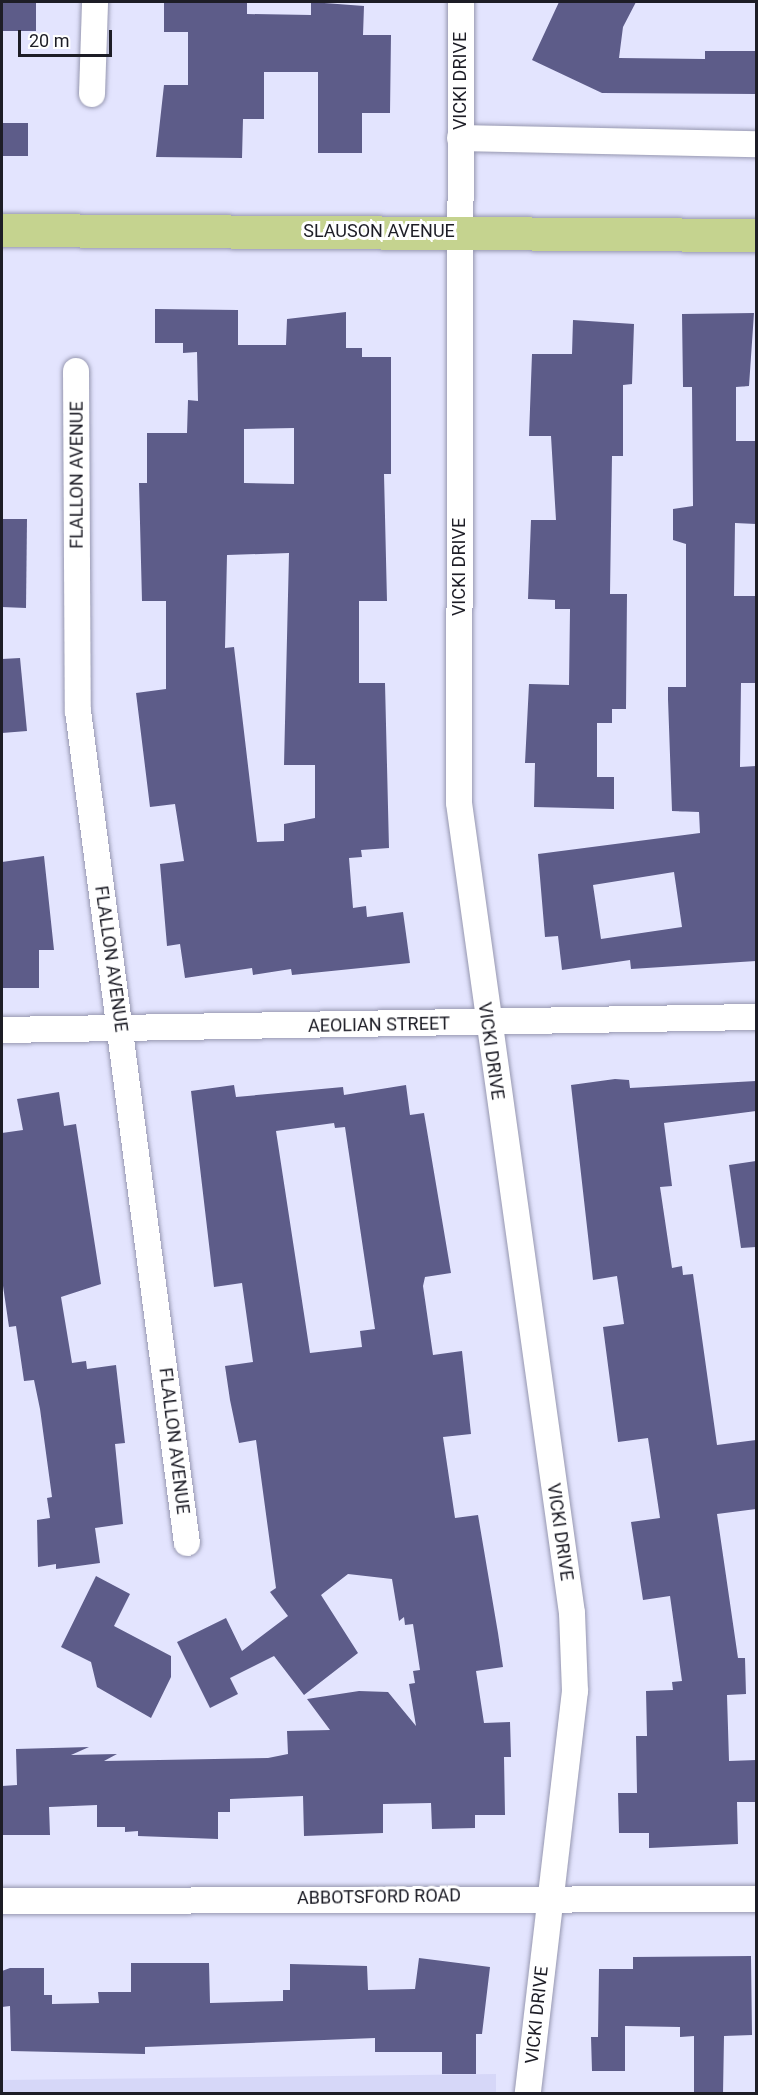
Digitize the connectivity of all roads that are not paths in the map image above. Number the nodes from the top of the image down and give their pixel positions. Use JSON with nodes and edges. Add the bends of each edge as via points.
{"nodes":[{"id":1,"x":95,"y":2,"type":"edge"},
{"id":2,"x":461,"y":2,"type":"edge"},
{"id":3,"x":92,"y":94,"type":"dead end"},
{"id":4,"x":460,"y":138,"type":"junction"},
{"id":5,"x":756,"y":144,"type":"edge"},
{"id":6,"x":2,"y":230,"type":"edge"},
{"id":7,"x":459,"y":231,"type":"junction"},
{"id":8,"x":756,"y":235,"type":"edge"},
{"id":9,"x":76,"y":371,"type":"dead end"},
{"id":10,"x":756,"y":1017,"type":"edge"},
{"id":11,"x":487,"y":1024,"type":"junction"},
{"id":12,"x":119,"y":1028,"type":"junction"},
{"id":13,"x":2,"y":1030,"type":"edge"},
{"id":14,"x":187,"y":1543,"type":"dead end"},
{"id":15,"x":550,"y":1895,"type":"junction"},
{"id":16,"x":756,"y":1899,"type":"edge"},
{"id":17,"x":2,"y":1901,"type":"edge"},
{"id":18,"x":528,"y":2094,"type":"edge"}],
"edges":[{"from":1,"to":3,"type":"street"},
{"from":2,"to":4,"type":"street","name":"VICKI DRIVE"},
{"from":4,"to":5,"type":"street"},
{"from":4,"to":7,"type":"street","name":"VICKI DRIVE"},
{"from":6,"to":7,"type":"main road","name":"SLAUSON AVENUE"},
{"from":7,"to":8,"type":"main road","name":"SLAUSON AVENUE"},
{"from":7,"to":11,"type":"street","name":"VICKI DRIVE","via":[[459,803]]},
{"from":9,"to":12,"type":"street","name":"FLALLON AVENUE","via":[[78,711]]},
{"from":10,"to":11,"type":"street","name":"AEOLIAN STREET"},
{"from":11,"to":12,"type":"street","name":"AEOLIAN STREET"},
{"from":11,"to":15,"type":"street","name":"VICKI DRIVE","via":[[572,1613],[575,1691]]},
{"from":12,"to":13,"type":"street","name":"AEOLIAN STREET"},
{"from":12,"to":14,"type":"street","name":"FLALLON AVENUE"},
{"from":15,"to":16,"type":"street","name":"ABBOTSFORD ROAD"},
{"from":15,"to":17,"type":"street","name":"ABBOTSFORD ROAD"},
{"from":15,"to":18,"type":"street","name":"VICKI DRIVE"}]}
